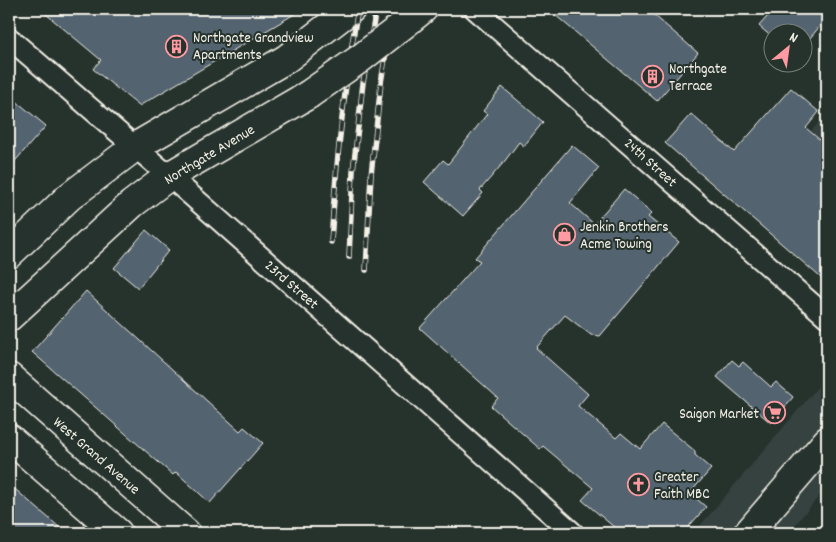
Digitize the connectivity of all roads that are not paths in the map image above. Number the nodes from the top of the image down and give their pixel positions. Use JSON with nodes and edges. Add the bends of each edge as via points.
{"nodes":[{"id":1,"x":351,"y":9,"type":"edge"},
{"id":2,"x":475,"y":9,"type":"edge"},
{"id":3,"x":415,"y":15,"type":"edge"},
{"id":4,"x":9,"y":38,"type":"edge"},
{"id":5,"x":136,"y":147,"type":"junction"},
{"id":6,"x":169,"y":176,"type":"junction"},
{"id":7,"x":9,"y":254,"type":"edge"},
{"id":8,"x":9,"y":317,"type":"edge"},
{"id":9,"x":827,"y":317,"type":"edge"},
{"id":10,"x":9,"y":378,"type":"edge"},
{"id":11,"x":9,"y":438,"type":"edge"},
{"id":12,"x":827,"y":441,"type":"edge"},
{"id":13,"x":118,"y":533,"type":"edge"},
{"id":14,"x":186,"y":533,"type":"edge"},
{"id":15,"x":573,"y":533,"type":"edge"},
{"id":16,"x":748,"y":533,"type":"edge"}],
"edges":[{"from":1,"to":5,"type":"main road","via":[[286,59]]},
{"from":2,"to":9,"type":"street","name":"24th Street"},
{"from":3,"to":6,"type":"main road","name":"Northgate Avenue","bridge":true,"via":[[362,58],[308,95]]},
{"from":4,"to":5,"type":"street","name":"23rd Street"},
{"from":5,"to":6,"type":"street","name":"23rd Street"},
{"from":5,"to":7,"type":"main road","via":[[69,197]]},
{"from":6,"to":8,"type":"main road","name":"Northgate Avenue","via":[[132,204]]},
{"from":6,"to":15,"type":"street","name":"23rd Street"},
{"from":10,"to":14,"type":"main road","name":"West Grand Avenue"},
{"from":11,"to":13,"type":"main road"},
{"from":12,"to":16,"type":"main road"}]}
